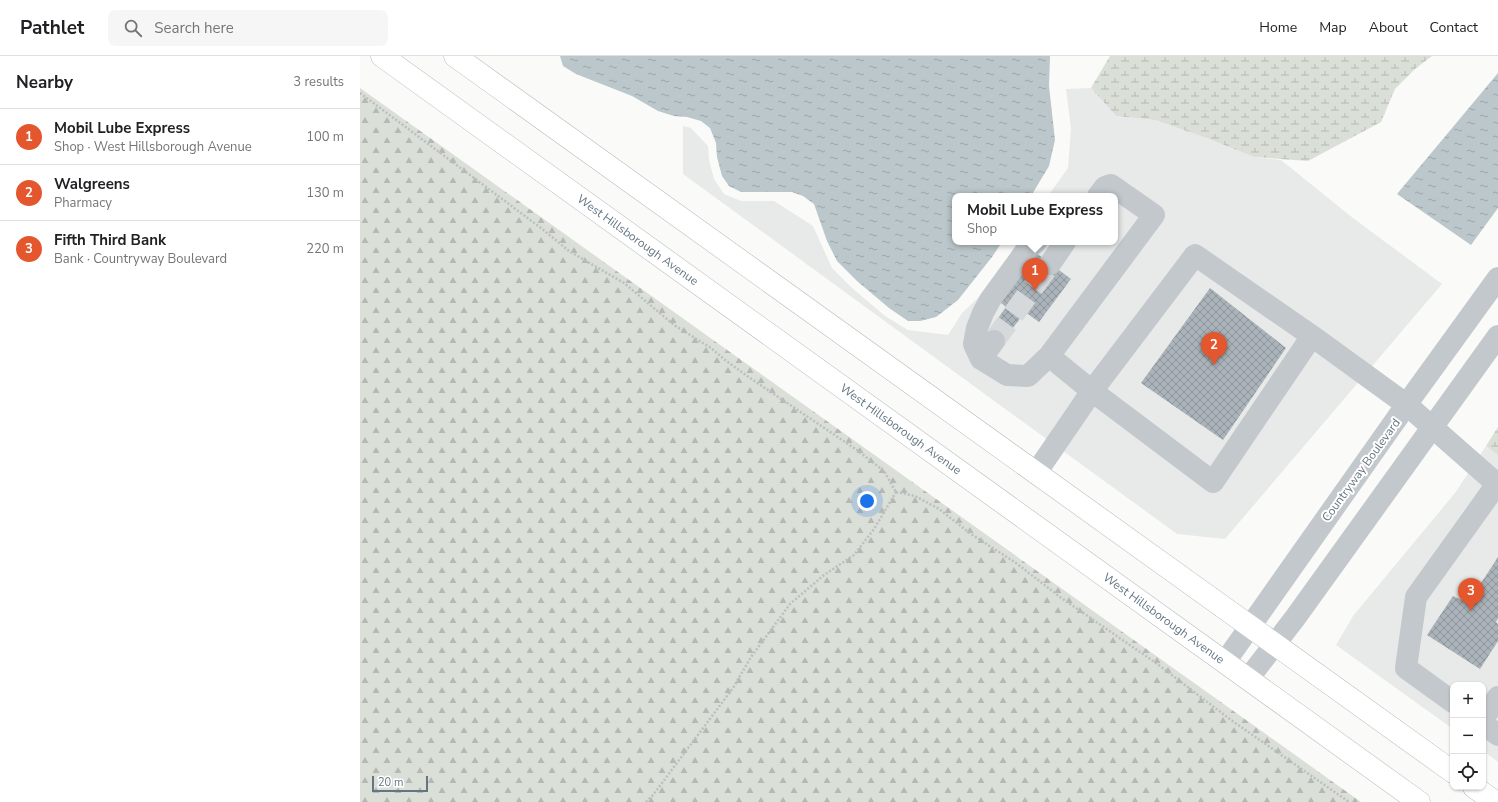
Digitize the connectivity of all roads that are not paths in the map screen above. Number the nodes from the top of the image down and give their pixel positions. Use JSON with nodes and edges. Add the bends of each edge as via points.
{"nodes":[{"id":1,"x":382,"y":56,"type":"edge"},
{"id":2,"x":455,"y":56,"type":"edge"},
{"id":3,"x":1100,"y":193,"type":"edge"},
{"id":4,"x":1032,"y":245,"type":"edge"},
{"id":5,"x":1063,"y":245,"type":"edge"},
{"id":6,"x":1050,"y":264,"type":"tunnel mouth"},
{"id":7,"x":1498,"y":278,"type":"edge"},
{"id":8,"x":1312,"y":336,"type":"junction"},
{"id":9,"x":1498,"y":336,"type":"edge"},
{"id":10,"x":994,"y":341,"type":"tunnel mouth"},
{"id":11,"x":1049,"y":356,"type":"junction"},
{"id":12,"x":981,"y":359,"type":"junction"},
{"id":13,"x":1092,"y":391,"type":"junction"},
{"id":14,"x":1407,"y":405,"type":"junction"},
{"id":15,"x":1433,"y":427,"type":"junction"},
{"id":16,"x":1036,"y":473,"type":"junction"},
{"id":17,"x":1497,"y":484,"type":"edge"},
{"id":18,"x":1250,"y":625,"type":"junction"},
{"id":19,"x":1274,"y":643,"type":"junction"},
{"id":20,"x":1224,"y":662,"type":"junction"},
{"id":21,"x":1248,"y":679,"type":"junction"},
{"id":22,"x":1498,"y":697,"type":"edge"},
{"id":23,"x":1450,"y":700,"type":"edge"},
{"id":24,"x":1484,"y":718,"type":"edge"},
{"id":25,"x":1486,"y":726,"type":"edge"},
{"id":26,"x":1498,"y":735,"type":"edge"},
{"id":27,"x":1450,"y":770,"type":"edge"},
{"id":28,"x":1478,"y":790,"type":"edge"},
{"id":29,"x":1419,"y":802,"type":"edge"},
{"id":30,"x":1495,"y":802,"type":"edge"}],
"edges":[{"from":1,"to":20,"type":"main road","name":"West Hillsborough Avenue"},
{"from":2,"to":16,"type":"main road"},
{"from":3,"to":11,"type":"street","via":[[1111,185],[1154,215]]},
{"from":4,"to":12,"type":"street","via":[[983,313],[974,344]]},
{"from":5,"to":6,"type":"street"},
{"from":7,"to":14,"type":"street","name":"Countryway Boulevard"},
{"from":8,"to":13,"type":"street","via":[[1195,255]]},
{"from":8,"to":13,"type":"street","via":[[1213,482]]},
{"from":8,"to":14,"type":"street"},
{"from":9,"to":15,"type":"street"},
{"from":10,"to":12,"type":"street"},
{"from":11,"to":12,"type":"street","via":[[1028,376],[1007,375]]},
{"from":11,"to":13,"type":"street"},
{"from":13,"to":16,"type":"street"},
{"from":14,"to":15,"type":"street"},
{"from":14,"to":18,"type":"street","name":"Countryway Boulevard"},
{"from":15,"to":17,"type":"street"},
{"from":15,"to":19,"type":"street","via":[[1295,618]]},
{"from":16,"to":18,"type":"main road"},
{"from":17,"to":23,"type":"street","via":[[1416,597],[1406,668]]},
{"from":18,"to":19,"type":"main road"},
{"from":18,"to":20,"type":"street","name":"Countryway Boulevard"},
{"from":19,"to":21,"type":"street"},
{"from":19,"to":27,"type":"main road"},
{"from":20,"to":21,"type":"main road","name":"West Hillsborough Avenue"},
{"from":21,"to":29,"type":"main road","name":"West Hillsborough Avenue"},
{"from":22,"to":24,"type":"street"},
{"from":25,"to":26,"type":"street"},
{"from":28,"to":30,"type":"main road"}]}
